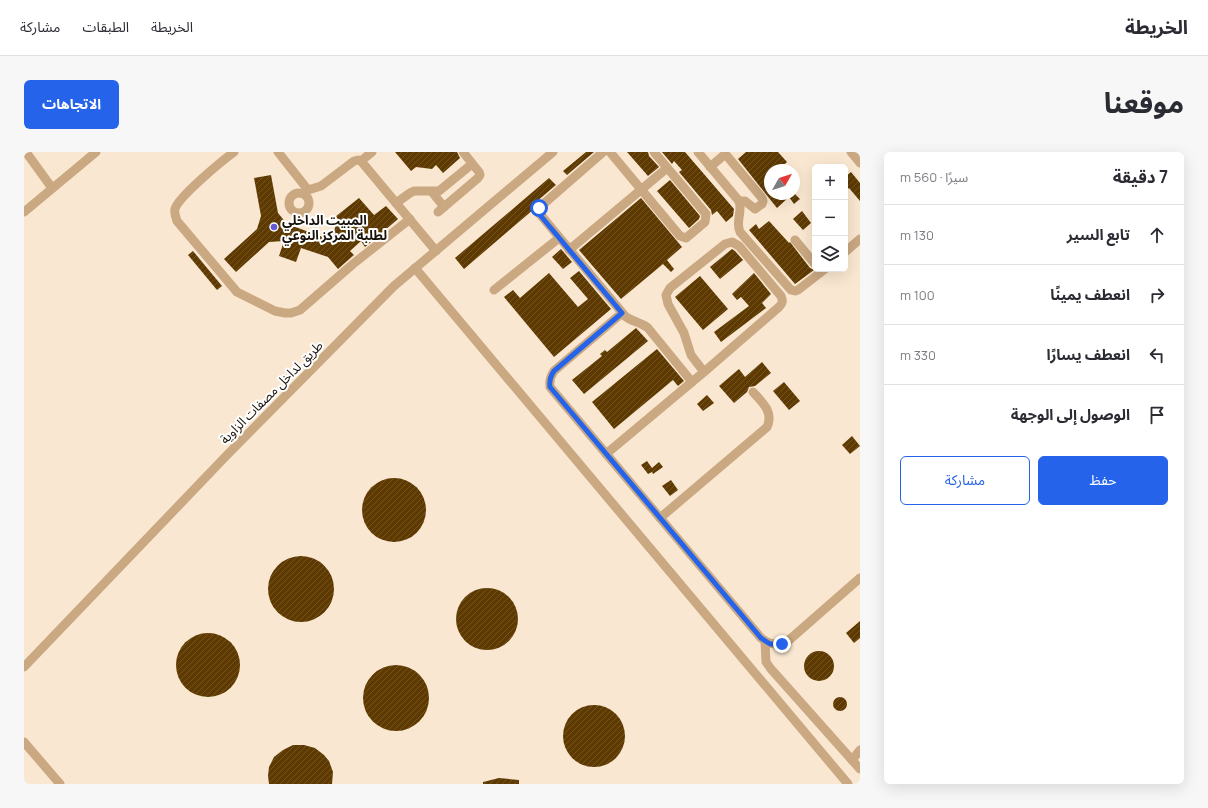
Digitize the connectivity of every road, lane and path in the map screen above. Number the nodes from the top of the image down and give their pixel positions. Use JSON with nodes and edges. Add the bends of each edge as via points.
{"nodes":[{"id":1,"x":26,"y":152,"type":"edge"},
{"id":2,"x":96,"y":152,"type":"edge"},
{"id":3,"x":234,"y":152,"type":"edge"},
{"id":4,"x":278,"y":152,"type":"edge"},
{"id":5,"x":372,"y":152,"type":"edge"},
{"id":6,"x":463,"y":152,"type":"edge"},
{"id":7,"x":553,"y":152,"type":"edge"},
{"id":8,"x":603,"y":152,"type":"edge"},
{"id":9,"x":610,"y":152,"type":"edge"},
{"id":10,"x":654,"y":152,"type":"edge"},
{"id":11,"x":698,"y":152,"type":"edge"},
{"id":12,"x":851,"y":152,"type":"edge"},
{"id":13,"x":361,"y":161,"type":"junction"},
{"id":14,"x":860,"y":163,"type":"edge"},
{"id":15,"x":472,"y":164,"type":"junction"},
{"id":16,"x":710,"y":167,"type":"junction"},
{"id":17,"x":667,"y":168,"type":"junction"},
{"id":18,"x":321,"y":186,"type":"junction"},
{"id":19,"x":52,"y":188,"type":"junction"},
{"id":20,"x":641,"y":189,"type":"junction"},
{"id":21,"x":308,"y":190,"type":"junction"},
{"id":22,"x":298,"y":192,"type":"junction"},
{"id":23,"x":432,"y":192,"type":"junction"},
{"id":24,"x":739,"y":201,"type":"junction"},
{"id":25,"x":309,"y":202,"type":"junction"},
{"id":26,"x":396,"y":203,"type":"junction"},
{"id":27,"x":24,"y":212,"type":"edge"},
{"id":28,"x":410,"y":219,"type":"junction"},
{"id":29,"x":559,"y":238,"type":"junction"},
{"id":30,"x":860,"y":239,"type":"edge"},
{"id":31,"x":794,"y":240,"type":"dead end"},
{"id":32,"x":848,"y":249,"type":"edge"},
{"id":33,"x":569,"y":250,"type":"junction"},
{"id":34,"x":436,"y":251,"type":"junction"},
{"id":35,"x":812,"y":261,"type":"edge"},
{"id":36,"x":415,"y":268,"type":"junction"},
{"id":37,"x":820,"y":272,"type":"edge"},
{"id":38,"x":494,"y":290,"type":"dead end"},
{"id":39,"x":622,"y":313,"type":"junction"},
{"id":40,"x":704,"y":372,"type":"junction"},
{"id":41,"x":692,"y":382,"type":"junction"},
{"id":42,"x":753,"y":392,"type":"dead end"},
{"id":43,"x":606,"y":454,"type":"junction"},
{"id":44,"x":660,"y":518,"type":"junction"},
{"id":45,"x":860,"y":578,"type":"edge"},
{"id":46,"x":765,"y":641,"type":"junction"},
{"id":47,"x":24,"y":667,"type":"edge"},
{"id":48,"x":24,"y":742,"type":"edge"},
{"id":49,"x":860,"y":750,"type":"edge"},
{"id":50,"x":852,"y":760,"type":"junction"},
{"id":51,"x":860,"y":769,"type":"edge"},
{"id":52,"x":60,"y":784,"type":"edge"},
{"id":53,"x":848,"y":784,"type":"edge"}],
"edges":[{"from":1,"to":19,"type":"street"},
{"from":2,"to":19,"type":"street"},
{"from":3,"to":28,"type":"street","via":[[178,202],[174,210],[176,222],[237,292],[275,311],[292,313],[300,310]]},
{"from":4,"to":21,"type":"street"},
{"from":5,"to":13,"type":"street"},
{"from":6,"to":15,"type":"street"},
{"from":7,"to":34,"type":"street","name":"طريق لداخل مصفات الزاوية"},
{"from":8,"to":29,"type":"street","via":[[539,208],[540,215]]},
{"from":9,"to":20,"type":"street"},
{"from":10,"to":17,"type":"street"},
{"from":11,"to":16,"type":"street"},
{"from":12,"to":14,"type":"street"},
{"from":13,"to":18,"type":"street","via":[[354,161]]},
{"from":13,"to":26,"type":"street"},
{"from":15,"to":23,"type":"street","via":[[439,191]]},
{"from":15,"to":23,"type":"street","via":[[479,172],[478,178],[441,210]]},
{"from":16,"to":24,"type":"street"},
{"from":16,"to":24,"type":"street","via":[[723,156],[728,156],[763,201],[755,209],[745,201]]},
{"from":17,"to":20,"type":"street"},
{"from":17,"to":20,"type":"street","via":[[706,214],[705,222],[688,236],[680,236]]},
{"from":18,"to":21,"type":"street"},
{"from":18,"to":25,"type":"street"},
{"from":19,"to":27,"type":"street"},
{"from":20,"to":33,"type":"street"},
{"from":21,"to":22,"type":"street"},
{"from":22,"to":25,"type":"street","via":[[306,195]]},
{"from":22,"to":25,"type":"street","via":[[289,199],[289,207],[292,210],[303,212]]},
{"from":23,"to":26,"type":"street","via":[[414,191]]},
{"from":24,"to":37,"type":"street","via":[[740,232],[791,290],[795,292]]},
{"from":26,"to":28,"type":"street"},
{"from":28,"to":34,"type":"street"},
{"from":29,"to":33,"type":"street"},
{"from":29,"to":38,"type":"street"},
{"from":30,"to":32,"type":"street"},
{"from":31,"to":35,"type":"street"},
{"from":33,"to":39,"type":"street"},
{"from":34,"to":36,"type":"street","name":"طريق لداخل مصفات الزاوية"},
{"from":36,"to":47,"type":"street","name":"طريق لداخل مصفات الزاوية","via":[[227,454]]},
{"from":36,"to":53,"type":"street"},
{"from":39,"to":41,"type":"street","via":[[628,319],[648,328]]},
{"from":39,"to":43,"type":"street","via":[[554,371],[549,381],[550,387]]},
{"from":40,"to":40,"type":"street","via":[[783,302],[781,296],[739,246],[732,242],[724,244],[670,288],[666,295],[691,354]]},
{"from":40,"to":41,"type":"street"},
{"from":41,"to":43,"type":"street"},
{"from":42,"to":44,"type":"street","via":[[768,411],[770,419],[767,427]]},
{"from":43,"to":44,"type":"street"},
{"from":44,"to":46,"type":"street"},
{"from":45,"to":46,"type":"street","via":[[788,641],[776,645]]},
{"from":46,"to":50,"type":"street","via":[[766,662],[770,669]]},
{"from":48,"to":52,"type":"street"},
{"from":49,"to":50,"type":"street"},
{"from":50,"to":51,"type":"street"}]}
